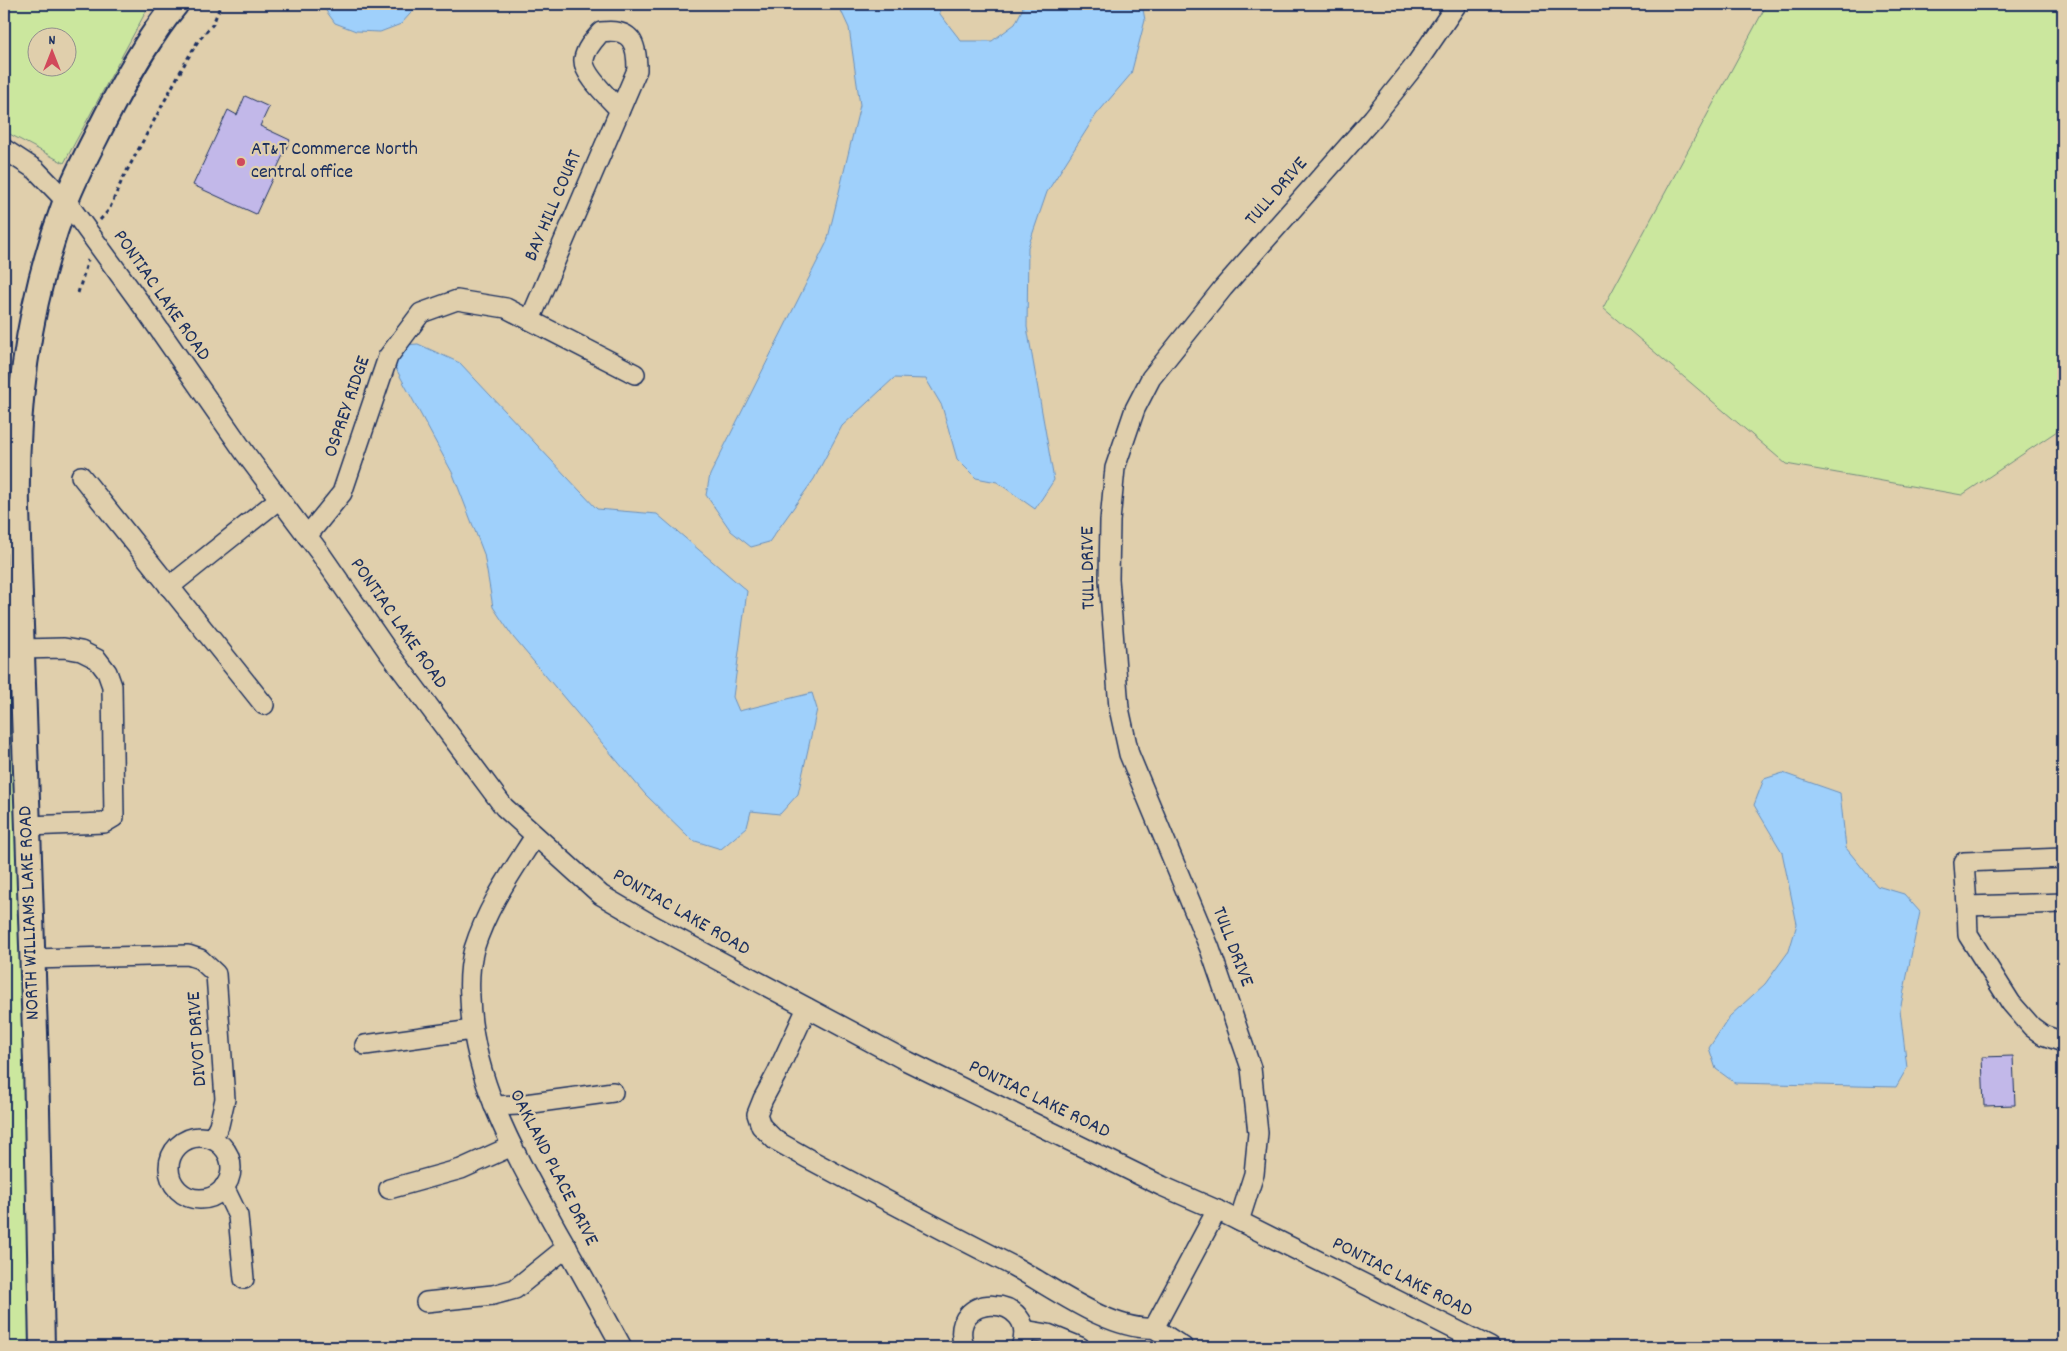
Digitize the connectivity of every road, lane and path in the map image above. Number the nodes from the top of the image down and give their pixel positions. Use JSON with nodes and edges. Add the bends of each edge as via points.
{"nodes":[{"id":1,"x":176,"y":4,"type":"edge"},
{"id":2,"x":221,"y":4,"type":"edge"},
{"id":3,"x":1457,"y":4,"type":"edge"},
{"id":4,"x":620,"y":110,"type":"dead end"},
{"id":5,"x":4,"y":149,"type":"edge"},
{"id":6,"x":66,"y":201,"type":"junction"},
{"id":7,"x":99,"y":221,"type":"dead end"},
{"id":8,"x":530,"y":320,"type":"junction"},
{"id":9,"x":635,"y":374,"type":"dead end"},
{"id":10,"x":81,"y":476,"type":"dead end"},
{"id":11,"x":278,"y":500,"type":"junction"},
{"id":12,"x":11,"y":536,"type":"edge"},
{"id":13,"x":307,"y":536,"type":"junction"},
{"id":14,"x":169,"y":587,"type":"junction"},
{"id":15,"x":21,"y":649,"type":"junction"},
{"id":16,"x":264,"y":705,"type":"dead end"},
{"id":17,"x":28,"y":826,"type":"junction"},
{"id":18,"x":534,"y":836,"type":"junction"},
{"id":19,"x":2063,"y":858,"type":"edge"},
{"id":20,"x":2063,"y":903,"type":"edge"},
{"id":21,"x":1967,"y":906,"type":"junction"},
{"id":22,"x":32,"y":959,"type":"junction"},
{"id":23,"x":807,"y":1008,"type":"junction"},
{"id":24,"x":472,"y":1030,"type":"junction"},
{"id":25,"x":2063,"y":1042,"type":"edge"},
{"id":26,"x":365,"y":1045,"type":"dead end"},
{"id":27,"x":613,"y":1092,"type":"dead end"},
{"id":28,"x":494,"y":1106,"type":"junction"},
{"id":29,"x":212,"y":1139,"type":"junction"},
{"id":30,"x":512,"y":1146,"type":"junction"},
{"id":31,"x":224,"y":1187,"type":"junction"},
{"id":32,"x":389,"y":1189,"type":"dead end"},
{"id":33,"x":1217,"y":1210,"type":"junction"},
{"id":34,"x":1240,"y":1221,"type":"junction"},
{"id":35,"x":567,"y":1247,"type":"junction"},
{"id":36,"x":244,"y":1279,"type":"dead end"},
{"id":37,"x":426,"y":1302,"type":"dead end"},
{"id":38,"x":1154,"y":1328,"type":"junction"},
{"id":39,"x":1022,"y":1339,"type":"edge"},
{"id":40,"x":42,"y":1347,"type":"edge"},
{"id":41,"x":622,"y":1347,"type":"edge"},
{"id":42,"x":964,"y":1347,"type":"edge"},
{"id":43,"x":1080,"y":1347,"type":"edge"},
{"id":44,"x":1183,"y":1347,"type":"edge"},
{"id":45,"x":1490,"y":1347,"type":"edge"}],
"edges":[{"from":1,"to":6,"type":"main road","name":"NORTH WILLIAMS LAKE ROAD","via":[[126,80]]},
{"from":2,"to":7,"type":"path","via":[[212,24],[185,63],[109,210]]},
{"from":3,"to":34,"type":"street","name":"TULL DRIVE","via":[[1416,64],[1373,118],[1223,288],[1151,378],[1135,409],[1115,468],[1109,579],[1119,708],[1125,736],[1210,949],[1251,1068],[1258,1133],[1254,1174]]},
{"from":4,"to":8,"type":"street","name":"BAY HILL COURT"},
{"from":5,"to":6,"type":"street","name":"PONTIAC LAKE ROAD","via":[[36,170]]},
{"from":6,"to":11,"type":"street","name":"PONTIAC LAKE ROAD"},
{"from":6,"to":12,"type":"main road","name":"NORTH WILLIAMS LAKE ROAD","via":[[39,284],[25,351]]},
{"from":8,"to":9,"type":"street","name":"OSPREY RIDGE"},
{"from":8,"to":13,"type":"street","name":"OSPREY RIDGE","via":[[506,308],[457,300],[422,313],[388,357],[342,492]]},
{"from":10,"to":14,"type":"street"},
{"from":11,"to":13,"type":"street","name":"PONTIAC LAKE ROAD"},
{"from":11,"to":14,"type":"street"},
{"from":12,"to":15,"type":"main road","name":"NORTH WILLIAMS LAKE ROAD"},
{"from":13,"to":18,"type":"street","name":"PONTIAC LAKE ROAD","via":[[504,807]]},
{"from":14,"to":16,"type":"street"},
{"from":15,"to":17,"type":"main road","name":"NORTH WILLIAMS LAKE ROAD"},
{"from":15,"to":17,"type":"street","via":[[72,649],[89,654],[102,665],[112,686],[114,817],[104,823]]},
{"from":17,"to":22,"type":"main road","name":"NORTH WILLIAMS LAKE ROAD"},
{"from":18,"to":23,"type":"street","name":"PONTIAC LAKE ROAD","via":[[601,895]]},
{"from":18,"to":24,"type":"street","name":"OAKLAND PLACE DRIVE","via":[[489,911],[474,950],[470,983]]},
{"from":19,"to":21,"type":"street","via":[[1964,862]]},
{"from":20,"to":21,"type":"street"},
{"from":21,"to":25,"type":"street","via":[[1968,935],[2010,1003],[2032,1027]]},
{"from":22,"to":29,"type":"street","name":"DIVOT DRIVE","via":[[188,955],[206,964],[216,974],[225,1099],[220,1125]]},
{"from":22,"to":40,"type":"main road","name":"NORTH WILLIAMS LAKE ROAD"},
{"from":23,"to":33,"type":"street","name":"PONTIAC LAKE ROAD","via":[[1162,1186]]},
{"from":23,"to":38,"type":"street","via":[[757,1114],[761,1126],[775,1140],[1075,1302],[1126,1326]]},
{"from":24,"to":26,"type":"street"},
{"from":24,"to":28,"type":"street","name":"OAKLAND PLACE DRIVE"},
{"from":27,"to":28,"type":"street"},
{"from":28,"to":30,"type":"street","name":"OAKLAND PLACE DRIVE"},
{"from":29,"to":31,"type":"street","via":[[224,1147],[229,1157],[231,1167]]},
{"from":29,"to":31,"type":"street","via":[[194,1137],[176,1148],[169,1168],[171,1178],[184,1195],[195,1198],[216,1194]]},
{"from":30,"to":32,"type":"street","via":[[461,1170]]},
{"from":30,"to":35,"type":"street","name":"OAKLAND PLACE DRIVE"},
{"from":31,"to":36,"type":"street","via":[[238,1216]]},
{"from":33,"to":34,"type":"street","name":"PONTIAC LAKE ROAD"},
{"from":33,"to":38,"type":"street"},
{"from":34,"to":45,"type":"street","name":"PONTIAC LAKE ROAD"},
{"from":35,"to":37,"type":"street","via":[[515,1290]]},
{"from":35,"to":41,"type":"street","name":"OAKLAND PLACE DRIVE"},
{"from":38,"to":44,"type":"street"},
{"from":39,"to":42,"type":"street","via":[[1016,1315],[1003,1306],[992,1304],[973,1311],[966,1319],[962,1328]]},
{"from":39,"to":43,"type":"street","via":[[1048,1334]]}]}
